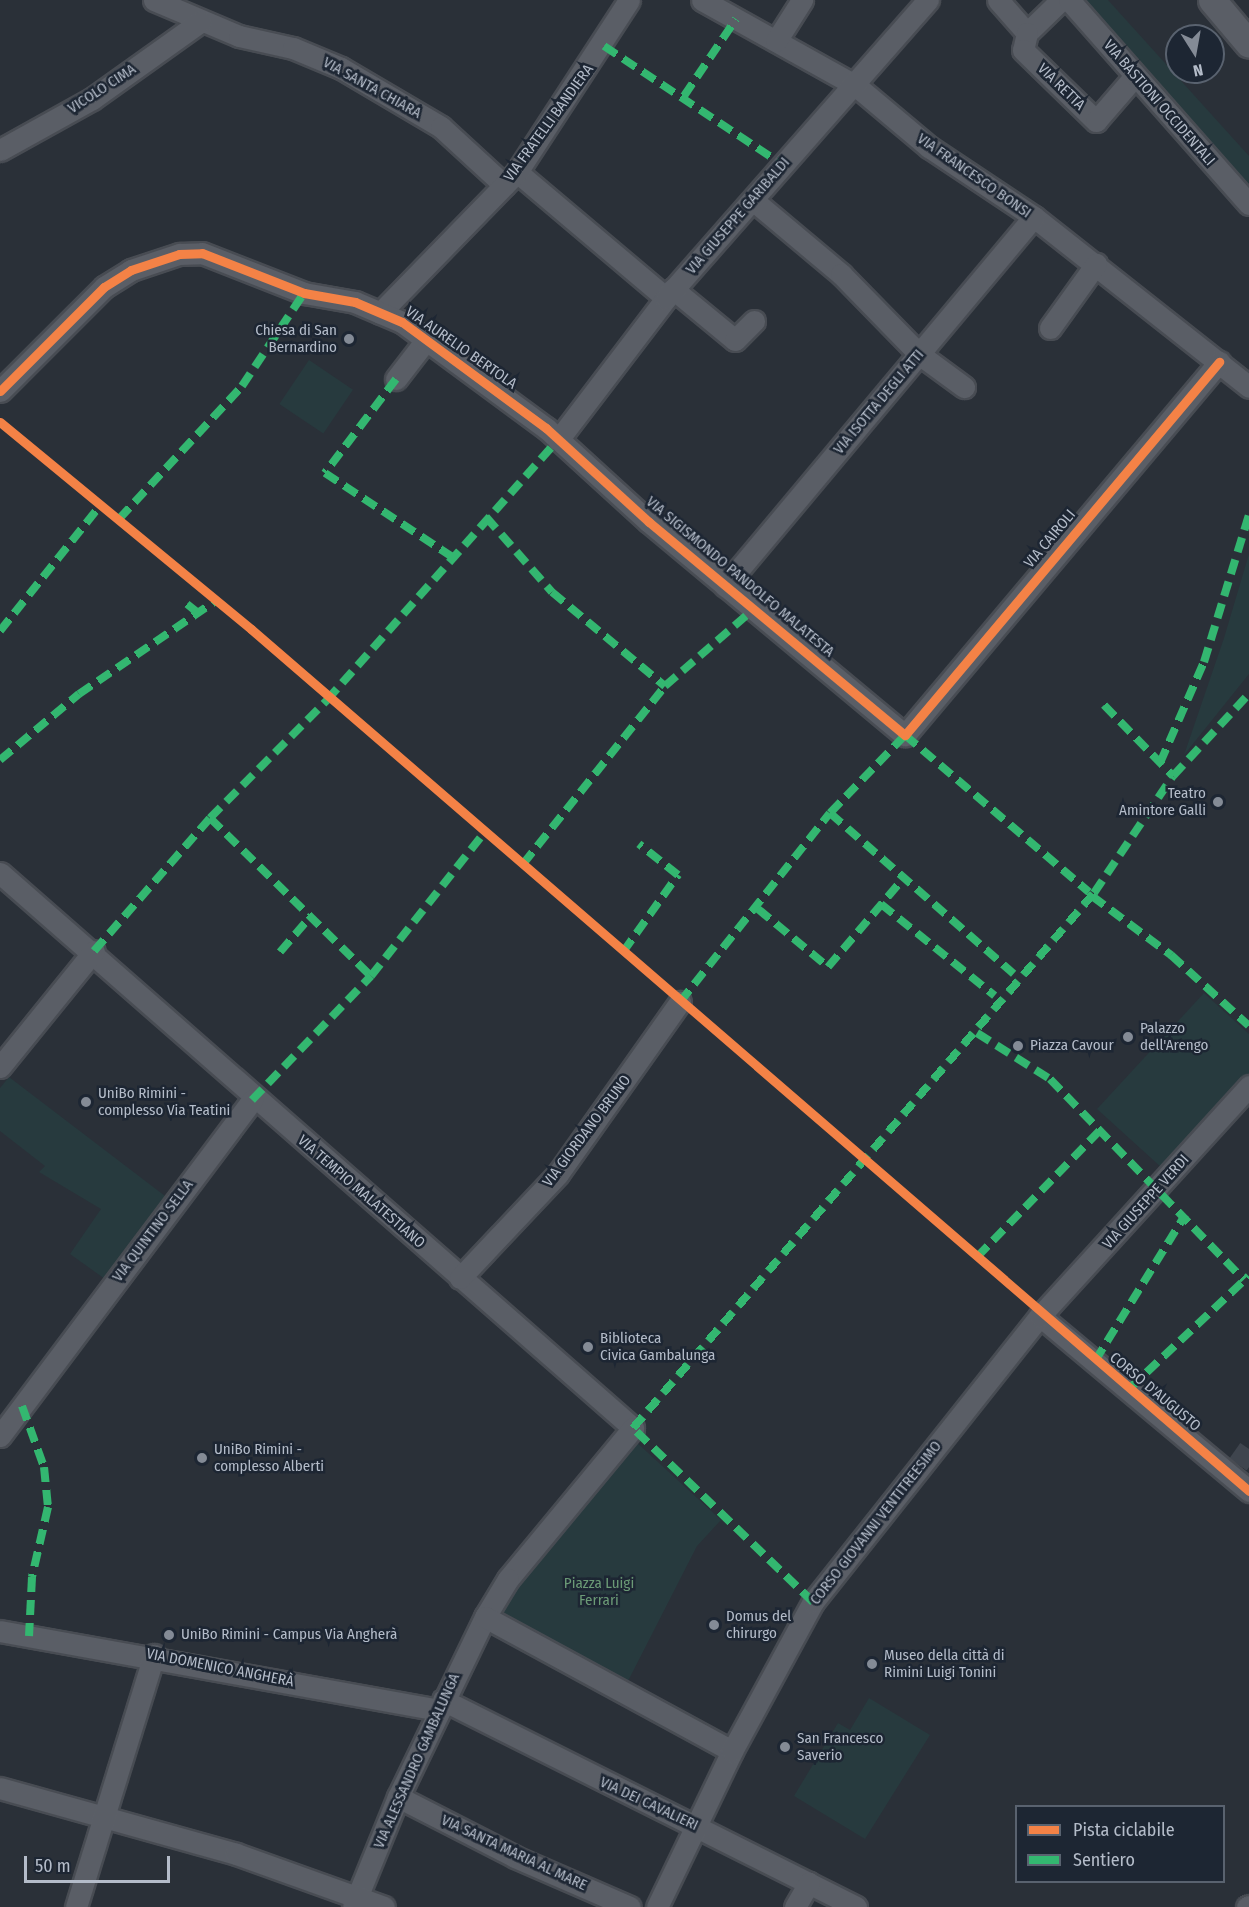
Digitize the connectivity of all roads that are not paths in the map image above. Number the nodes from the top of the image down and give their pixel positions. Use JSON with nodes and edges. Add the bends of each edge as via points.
{"nodes":[{"id":1,"x":154,"y":0,"type":"edge"},
{"id":2,"x":629,"y":0,"type":"edge"},
{"id":3,"x":702,"y":0,"type":"edge"},
{"id":4,"x":802,"y":0,"type":"edge"},
{"id":5,"x":928,"y":0,"type":"edge"},
{"id":6,"x":998,"y":0,"type":"edge"},
{"id":7,"x":1061,"y":0,"type":"edge"},
{"id":8,"x":1070,"y":0,"type":"edge"},
{"id":9,"x":1212,"y":0,"type":"edge"},
{"id":10,"x":200,"y":22,"type":"junction"},
{"id":11,"x":1028,"y":33,"type":"junction"},
{"id":12,"x":1247,"y":37,"type":"edge"},
{"id":13,"x":776,"y":41,"type":"junction"},
{"id":14,"x":1134,"y":76,"type":"junction"},
{"id":15,"x":855,"y":85,"type":"junction"},
{"id":16,"x":1,"y":146,"type":"edge"},
{"id":17,"x":511,"y":179,"type":"junction"},
{"id":18,"x":754,"y":201,"type":"junction"},
{"id":19,"x":1249,"y":204,"type":"edge"},
{"id":20,"x":1034,"y":217,"type":"junction"},
{"id":21,"x":1096,"y":264,"type":"junction"},
{"id":22,"x":669,"y":294,"type":"junction"},
{"id":23,"x":380,"y":313,"type":"junction"},
{"id":24,"x":754,"y":321,"type":"dead end"},
{"id":25,"x":1050,"y":328,"type":"dead end"},
{"id":26,"x":426,"y":340,"type":"junction"},
{"id":27,"x":920,"y":354,"type":"junction"},
{"id":28,"x":1219,"y":363,"type":"junction"},
{"id":29,"x":396,"y":379,"type":"dead end"},
{"id":30,"x":964,"y":387,"type":"dead end"},
{"id":31,"x":1249,"y":387,"type":"edge"},
{"id":32,"x":0,"y":391,"type":"edge"},
{"id":33,"x":558,"y":440,"type":"junction"},
{"id":34,"x":725,"y":586,"type":"junction"},
{"id":35,"x":904,"y":735,"type":"joint"},
{"id":36,"x":0,"y":873,"type":"edge"},
{"id":37,"x":94,"y":951,"type":"junction"},
{"id":38,"x":680,"y":1002,"type":"dead end"},
{"id":39,"x":0,"y":1067,"type":"edge"},
{"id":40,"x":1249,"y":1086,"type":"edge"},
{"id":41,"x":252,"y":1100,"type":"junction"},
{"id":42,"x":460,"y":1278,"type":"junction"},
{"id":43,"x":1040,"y":1316,"type":"junction"},
{"id":44,"x":0,"y":1436,"type":"edge"},
{"id":45,"x":1249,"y":1491,"type":"edge"},
{"id":46,"x":485,"y":1617,"type":"junction"},
{"id":47,"x":0,"y":1631,"type":"edge"},
{"id":48,"x":154,"y":1655,"type":"junction"},
{"id":49,"x":441,"y":1705,"type":"junction"},
{"id":50,"x":732,"y":1751,"type":"junction"},
{"id":51,"x":0,"y":1788,"type":"edge"},
{"id":52,"x":398,"y":1797,"type":"junction"},
{"id":53,"x":102,"y":1816,"type":"junction"},
{"id":54,"x":696,"y":1826,"type":"junction"},
{"id":55,"x":809,"y":1883,"type":"junction"},
{"id":56,"x":356,"y":1902,"type":"edge"},
{"id":57,"x":76,"y":1907,"type":"edge"},
{"id":58,"x":384,"y":1907,"type":"edge"},
{"id":59,"x":630,"y":1907,"type":"edge"},
{"id":60,"x":657,"y":1907,"type":"edge"},
{"id":61,"x":795,"y":1907,"type":"edge"},
{"id":62,"x":856,"y":1907,"type":"edge"}],
"edges":[{"from":1,"to":10,"type":"street","name":"VIA SANTA CHIARA"},
{"from":2,"to":17,"type":"street","name":"VIA FRATELLI BANDIERA"},
{"from":3,"to":13,"type":"street","name":"VIA FRANCESCO BONSI"},
{"from":4,"to":13,"type":"street"},
{"from":5,"to":15,"type":"street","name":"VIA GIUSEPPE GARIBALDI"},
{"from":6,"to":11,"type":"street"},
{"from":7,"to":11,"type":"street"},
{"from":8,"to":14,"type":"street","name":"VIA BASTIONI OCCIDENTALI"},
{"from":9,"to":12,"type":"street"},
{"from":10,"to":16,"type":"street","name":"VICOLO CIMA","via":[[92,99]]},
{"from":10,"to":17,"type":"street","name":"VIA SANTA CHIARA","via":[[341,68],[441,127]]},
{"from":11,"to":14,"type":"street","name":"VIA RETTA","via":[[1023,50],[1096,120]]},
{"from":13,"to":15,"type":"street","name":"VIA FRANCESCO BONSI"},
{"from":14,"to":19,"type":"street","name":"VIA BASTIONI OCCIDENTALI"},
{"from":15,"to":18,"type":"street","name":"VIA GIUSEPPE GARIBALDI"},
{"from":15,"to":20,"type":"street","name":"VIA FRANCESCO BONSI","via":[[929,147]]},
{"from":17,"to":22,"type":"street","name":"VIA SANTA CHIARA"},
{"from":17,"to":23,"type":"street","name":"VIA FRATELLI BANDIERA"},
{"from":18,"to":22,"type":"street","name":"VIA GIUSEPPE GARIBALDI"},
{"from":18,"to":27,"type":"street","via":[[841,274]]},
{"from":20,"to":21,"type":"street","name":"VIA FRANCESCO BONSI"},
{"from":20,"to":27,"type":"street","name":"VIA ISOTTA DEGLI ATTI"},
{"from":21,"to":25,"type":"street"},
{"from":21,"to":28,"type":"street","name":"VIA FRANCESCO BONSI"},
{"from":22,"to":24,"type":"street","name":"VIA SANTA CHIARA","via":[[735,340]]},
{"from":22,"to":33,"type":"street","name":"VIA GIUSEPPE GARIBALDI"},
{"from":23,"to":26,"type":"street","name":"VIA AURELIO BERTOLA"},
{"from":23,"to":32,"type":"street","name":"VIA AURELIO BERTOLA","via":[[304,293],[202,253],[179,254],[131,270],[104,287]]},
{"from":26,"to":29,"type":"street"},
{"from":26,"to":33,"type":"street","name":"VIA AURELIO BERTOLA"},
{"from":27,"to":30,"type":"street"},
{"from":27,"to":34,"type":"street","name":"VIA ISOTTA DEGLI ATTI"},
{"from":28,"to":31,"type":"street","name":"VIA FRANCESCO BONSI"},
{"from":28,"to":35,"type":"street","name":"VIA CAIROLI"},
{"from":33,"to":34,"type":"street","name":"VIA SIGISMONDO PANDOLFO MALATESTA"},
{"from":34,"to":35,"type":"street","name":"VIA SIGISMONDO PANDOLFO MALATESTA"},
{"from":36,"to":37,"type":"street","name":"VIA TEMPIO MALATESTIANO"},
{"from":37,"to":39,"type":"street"},
{"from":37,"to":41,"type":"street","name":"VIA TEMPIO MALATESTIANO"},
{"from":38,"to":42,"type":"street","name":"VIA GIORDANO BRUNO","via":[[558,1174]]},
{"from":40,"to":43,"type":"street","name":"VIA GIUSEPPE VERDI"},
{"from":41,"to":42,"type":"street","name":"VIA TEMPIO MALATESTIANO"},
{"from":41,"to":44,"type":"street","name":"VIA QUINTINO SELLA"},
{"from":42,"to":46,"type":"street","name":"VIA TEMPIO MALATESTIANO","via":[[633,1428],[510,1577]]},
{"from":43,"to":45,"type":"street","name":"CORSO D'AUGUSTO","via":[[1234,1469]]},
{"from":43,"to":50,"type":"street","name":"CORSO GIOVANNI VENTITREESIMO","via":[[813,1602]]},
{"from":46,"to":49,"type":"street","name":"VIA ALESSANDRO GAMBALUNGA"},
{"from":46,"to":50,"type":"street"},
{"from":47,"to":48,"type":"street","name":"VIA DOMENICO ANGHERÀ"},
{"from":48,"to":49,"type":"street","name":"VIA DOMENICO ANGHERÀ"},
{"from":48,"to":53,"type":"street"},
{"from":49,"to":52,"type":"street","name":"VIA ALESSANDRO GAMBALUNGA"},
{"from":49,"to":54,"type":"street","name":"VIA DEI CAVALIERI"},
{"from":50,"to":54,"type":"street","name":"CORSO GIOVANNI VENTITREESIMO"},
{"from":51,"to":53,"type":"street"},
{"from":52,"to":56,"type":"street","name":"VIA ALESSANDRO GAMBALUNGA"},
{"from":52,"to":59,"type":"street","name":"VIA SANTA MARIA AL MARE","via":[[515,1857]]},
{"from":53,"to":56,"type":"street"},
{"from":53,"to":57,"type":"street"},
{"from":54,"to":55,"type":"street","name":"VIA DEI CAVALIERI"},
{"from":54,"to":60,"type":"street","name":"CORSO GIOVANNI VENTITREESIMO"},
{"from":55,"to":61,"type":"street"},
{"from":55,"to":62,"type":"street","name":"VIA DEI CAVALIERI"},
{"from":56,"to":58,"type":"street"}]}
